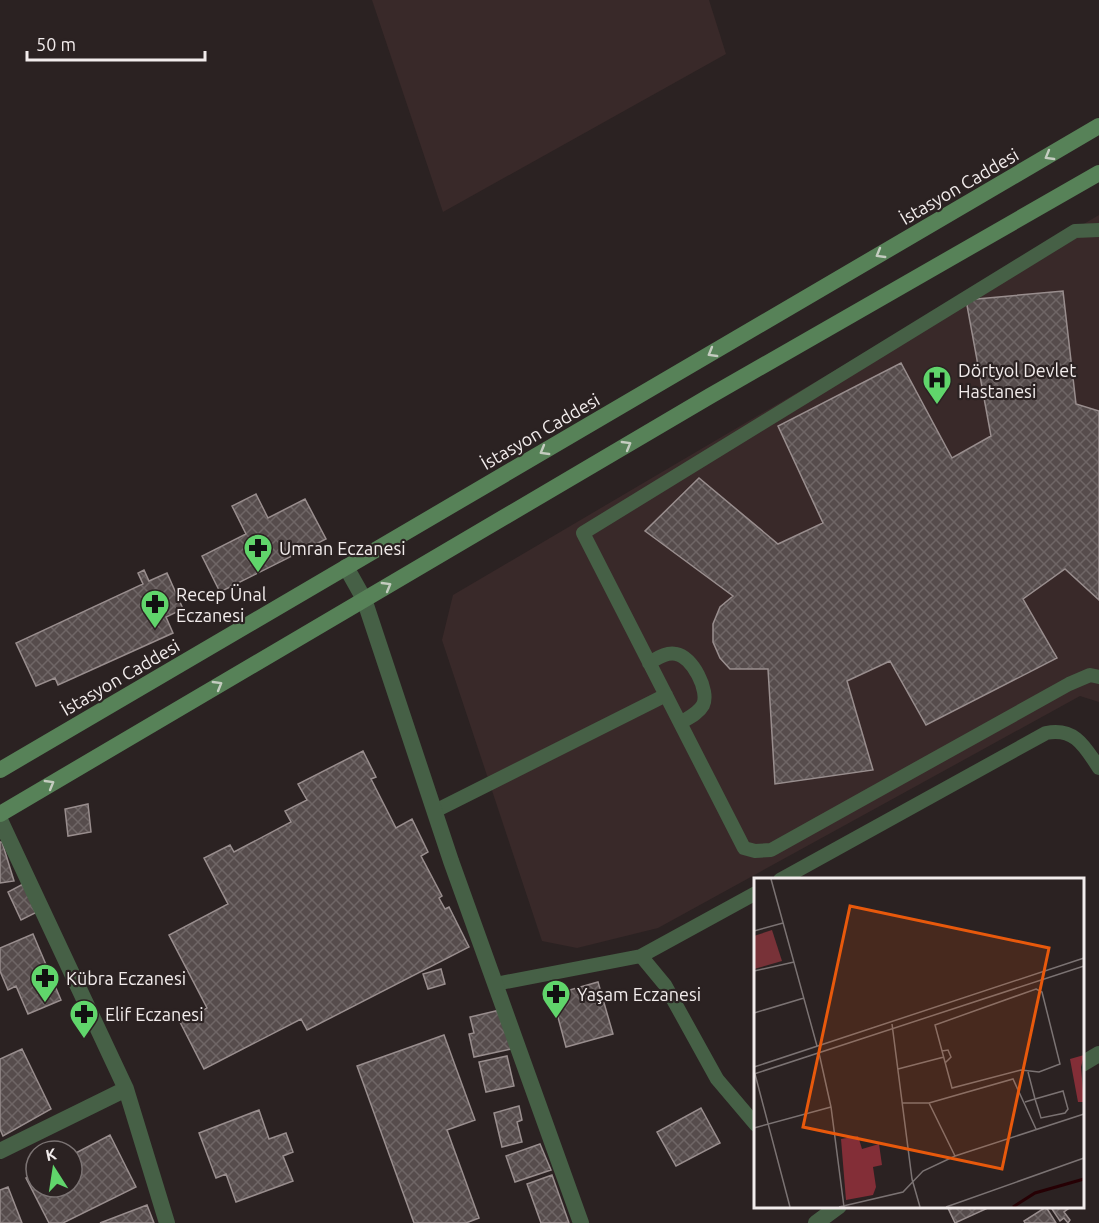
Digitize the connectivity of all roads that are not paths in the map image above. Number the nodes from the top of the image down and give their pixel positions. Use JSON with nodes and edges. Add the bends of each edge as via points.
{"nodes":[{"id":1,"x":1099,"y":126,"type":"edge"},
{"id":2,"x":1099,"y":173,"type":"edge"},
{"id":3,"x":1099,"y":230,"type":"edge"},
{"id":4,"x":346,"y":567,"type":"junction"},
{"id":5,"x":364,"y":599,"type":"junction"},
{"id":6,"x":649,"y":663,"type":"junction"},
{"id":7,"x":1099,"y":677,"type":"edge"},
{"id":8,"x":666,"y":695,"type":"junction"},
{"id":9,"x":680,"y":723,"type":"junction"},
{"id":10,"x":1099,"y":768,"type":"edge"},
{"id":11,"x":0,"y":770,"type":"edge"},
{"id":12,"x":435,"y":811,"type":"junction"},
{"id":13,"x":0,"y":813,"type":"edge"},
{"id":14,"x":0,"y":820,"type":"edge"},
{"id":15,"x":782,"y":878,"type":"edge"},
{"id":16,"x":754,"y":894,"type":"edge"},
{"id":17,"x":641,"y":956,"type":"junction"},
{"id":18,"x":495,"y":984,"type":"junction"},
{"id":19,"x":1099,"y":1054,"type":"edge"},
{"id":20,"x":1084,"y":1063,"type":"edge"},
{"id":21,"x":126,"y":1089,"type":"junction"},
{"id":22,"x":754,"y":1123,"type":"edge"},
{"id":23,"x":0,"y":1151,"type":"edge"},
{"id":24,"x":836,"y":1208,"type":"edge"},
{"id":25,"x":167,"y":1223,"type":"edge"},
{"id":26,"x":581,"y":1223,"type":"edge"},
{"id":27,"x":816,"y":1223,"type":"edge"}],
"edges":[{"from":1,"to":4,"type":"main road","name":"İstasyon Caddesi","one_way":true},
{"from":5,"to":2,"type":"main road","one_way":true},
{"from":3,"to":6,"type":"lane","via":[[1075,231],[583,533]]},
{"from":4,"to":5,"type":"street"},
{"from":4,"to":11,"type":"main road","name":"İstasyon Caddesi"},
{"from":5,"to":12,"type":"street"},
{"from":13,"to":5,"type":"main road","one_way":true},
{"from":6,"to":8,"type":"lane"},
{"from":6,"to":9,"type":"lane","via":[[669,654],[685,657],[703,687],[702,707]]},
{"from":7,"to":9,"type":"lane","via":[[1090,675],[1069,684],[763,852],[744,848]]},
{"from":8,"to":9,"type":"lane"},
{"from":8,"to":12,"type":"lane"},
{"from":10,"to":15,"type":"lane","via":[[1082,741],[1073,735],[1046,733]]},
{"from":12,"to":18,"type":"street"},
{"from":14,"to":21,"type":"street"},
{"from":16,"to":17,"type":"lane"},
{"from":17,"to":18,"type":"lane"},
{"from":17,"to":22,"type":"lane","via":[[665,985],[717,1079]]},
{"from":18,"to":26,"type":"street"},
{"from":19,"to":20,"type":"street"},
{"from":21,"to":23,"type":"street"},
{"from":21,"to":25,"type":"street"},
{"from":24,"to":27,"type":"street"}]}
